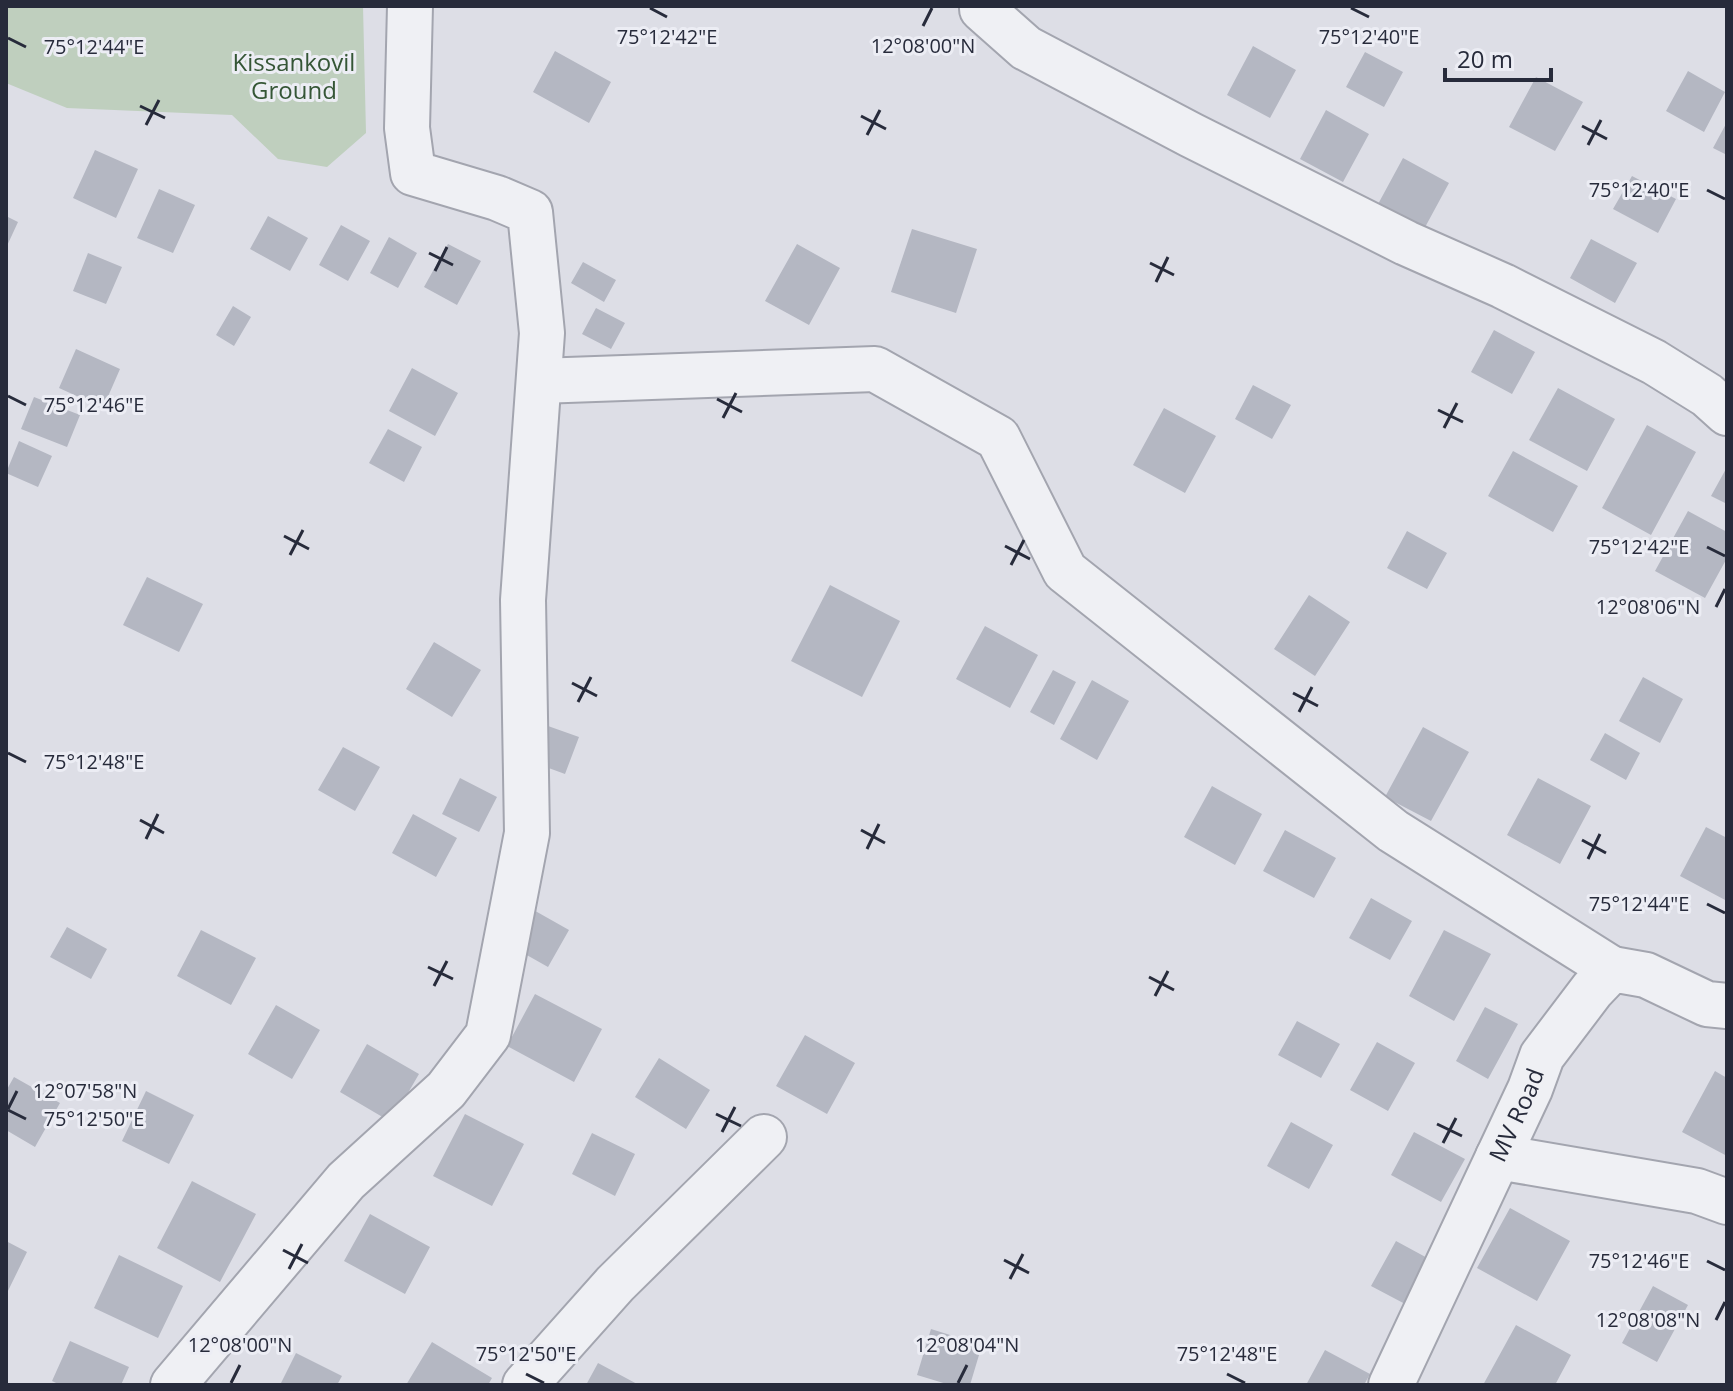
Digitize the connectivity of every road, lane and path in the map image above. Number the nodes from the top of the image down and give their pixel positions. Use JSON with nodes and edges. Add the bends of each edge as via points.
{"nodes":[{"id":1,"x":410,"y":6,"type":"edge"},
{"id":2,"x":982,"y":6,"type":"edge"},
{"id":3,"x":539,"y":381,"type":"junction"},
{"id":4,"x":1727,"y":413,"type":"edge"},
{"id":5,"x":1612,"y":969,"type":"junction"},
{"id":6,"x":1727,"y":1006,"type":"edge"},
{"id":7,"x":764,"y":1137,"type":"dead end"},
{"id":8,"x":1498,"y":1157,"type":"junction"},
{"id":9,"x":1727,"y":1202,"type":"edge"},
{"id":10,"x":173,"y":1385,"type":"edge"},
{"id":11,"x":525,"y":1385,"type":"edge"},
{"id":12,"x":1391,"y":1385,"type":"edge"}],
"edges":[{"from":1,"to":3,"type":"street","via":[[407,128],[413,173],[530,212],[542,333]]},
{"from":2,"to":4,"type":"street","via":[[1026,48],[1406,243],[1654,362]]},
{"from":3,"to":5,"type":"street","via":[[875,369],[998,438],[1065,571],[1393,831]]},
{"from":3,"to":10,"type":"street","via":[[523,600],[527,833],[488,1035],[446,1090],[346,1181]]},
{"from":5,"to":6,"type":"street","via":[[1646,975],[1707,1004]]},
{"from":5,"to":8,"type":"street","name":"MV Road","via":[[1542,1056]]},
{"from":7,"to":11,"type":"street","via":[[615,1284]]},
{"from":8,"to":9,"type":"street","via":[[1697,1191]]},
{"from":8,"to":12,"type":"street","name":"MV Road"}]}
